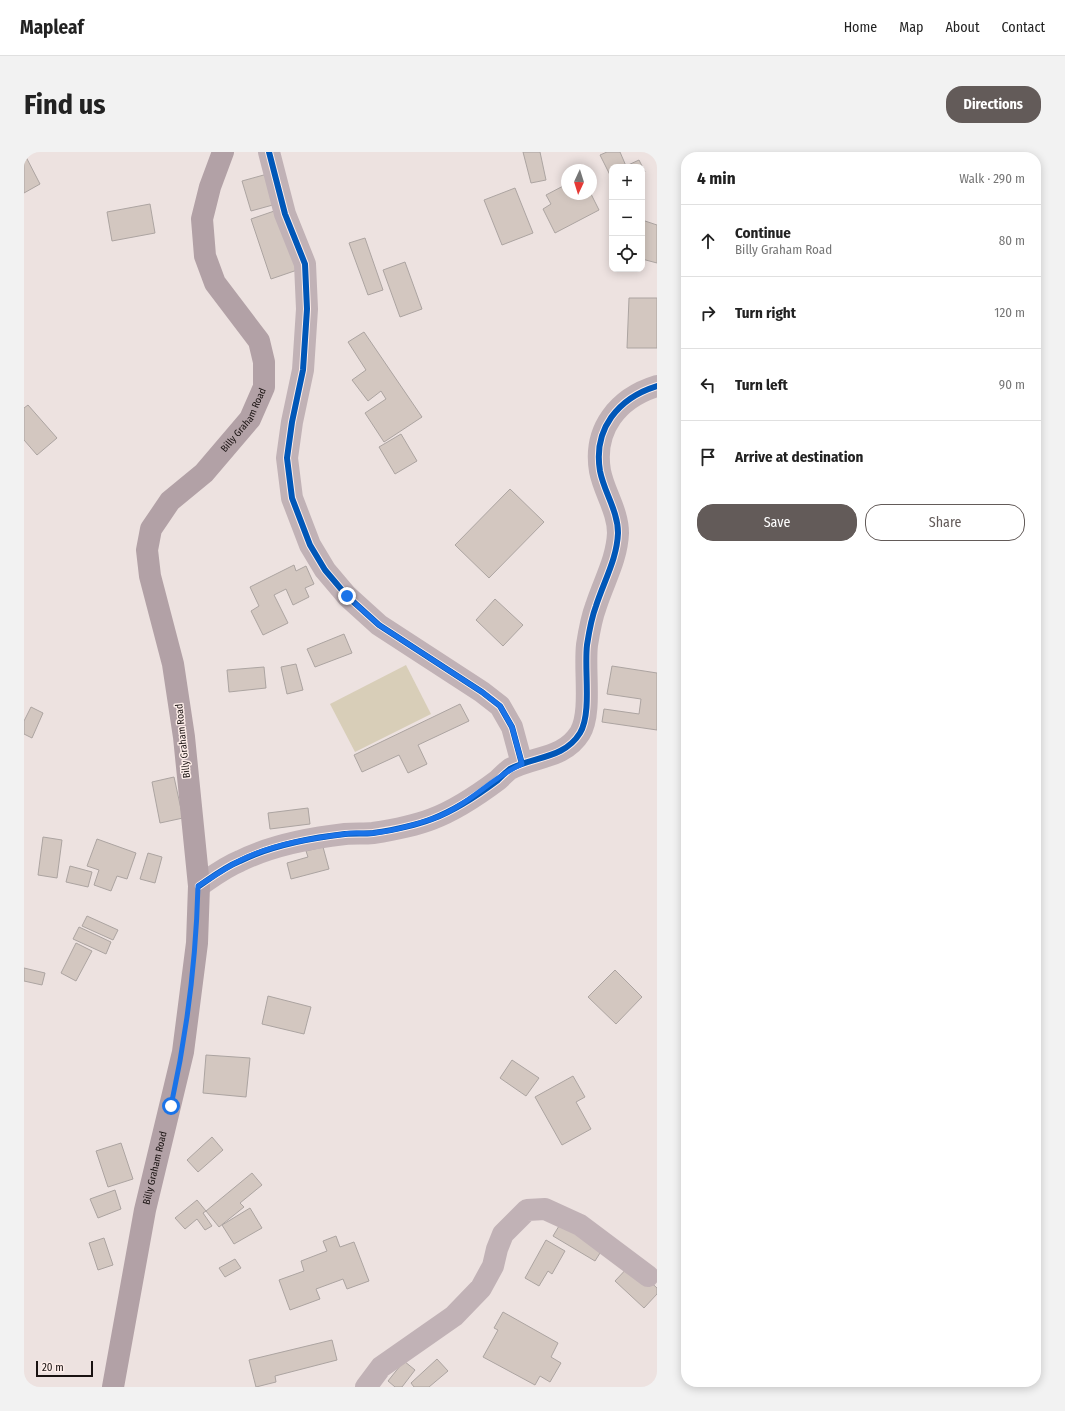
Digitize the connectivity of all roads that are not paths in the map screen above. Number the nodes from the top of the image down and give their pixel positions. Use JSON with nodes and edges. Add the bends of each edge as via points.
{"nodes":[{"id":1,"x":223,"y":152,"type":"edge"},
{"id":2,"x":269,"y":152,"type":"edge"},
{"id":3,"x":657,"y":386,"type":"edge"},
{"id":4,"x":522,"y":764,"type":"junction"},
{"id":5,"x":198,"y":886,"type":"junction"},
{"id":6,"x":648,"y":1276,"type":"dead end"},
{"id":7,"x":112,"y":1387,"type":"edge"},
{"id":8,"x":366,"y":1387,"type":"edge"}],
"edges":[{"from":1,"to":5,"type":"main road","name":"Billy Graham Road","via":[[202,219],[205,256],[215,284],[259,341],[264,362],[264,387],[250,419],[204,473],[170,501],[151,529],[147,550],[150,576],[173,664],[179,699]]},
{"from":2,"to":4,"type":"street","via":[[285,214],[305,264],[307,309],[303,370],[287,458],[292,498],[310,545],[325,570],[347,596],[379,625],[500,706],[512,727]]},
{"from":3,"to":4,"type":"street","via":[[634,395],[617,409],[602,432],[599,449],[600,472],[614,511],[618,532],[614,556],[590,627],[587,648],[586,716],[582,731],[573,743],[563,750]]},
{"from":4,"to":5,"type":"street","via":[[509,770],[454,810],[431,820],[372,833],[347,833],[307,840],[262,851]]},
{"from":5,"to":7,"type":"main road","name":"Billy Graham Road","via":[[196,943],[183,1052],[145,1210]]},
{"from":6,"to":8,"type":"street","via":[[580,1225],[545,1209],[527,1210],[503,1234],[493,1266],[481,1288],[454,1316],[382,1367]]}]}
